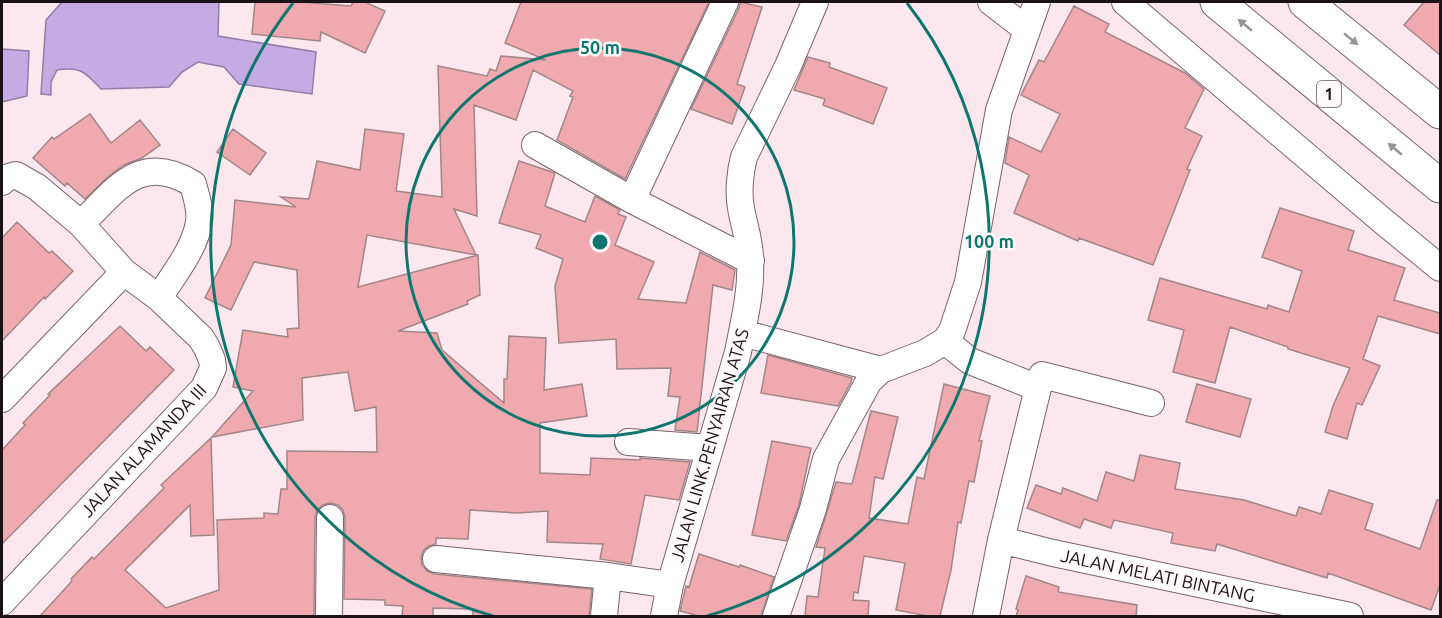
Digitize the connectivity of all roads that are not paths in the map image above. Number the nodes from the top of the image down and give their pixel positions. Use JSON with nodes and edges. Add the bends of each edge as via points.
{"nodes":[{"id":1,"x":724,"y":2,"type":"edge"},
{"id":2,"x":815,"y":2,"type":"edge"},
{"id":3,"x":991,"y":2,"type":"edge"},
{"id":4,"x":1037,"y":2,"type":"edge"},
{"id":5,"x":1125,"y":2,"type":"edge"},
{"id":6,"x":1217,"y":2,"type":"edge"},
{"id":7,"x":1305,"y":2,"type":"edge"},
{"id":8,"x":1026,"y":29,"type":"junction"},
{"id":9,"x":1440,"y":112,"type":"edge"},
{"id":10,"x":535,"y":146,"type":"dead end"},
{"id":11,"x":2,"y":182,"type":"edge"},
{"id":12,"x":1440,"y":186,"type":"edge"},
{"id":13,"x":632,"y":200,"type":"junction"},
{"id":14,"x":81,"y":224,"type":"junction"},
{"id":15,"x":751,"y":261,"type":"junction"},
{"id":16,"x":1440,"y":268,"type":"edge"},
{"id":17,"x":124,"y":272,"type":"junction"},
{"id":18,"x":159,"y":298,"type":"junction"},
{"id":19,"x":742,"y":333,"type":"junction"},
{"id":20,"x":945,"y":341,"type":"junction"},
{"id":21,"x":881,"y":370,"type":"junction"},
{"id":22,"x":1038,"y":388,"type":"junction"},
{"id":23,"x":2,"y":399,"type":"edge"},
{"id":24,"x":1151,"y":403,"type":"dead end"},
{"id":25,"x":628,"y":442,"type":"dead end"},
{"id":26,"x":710,"y":448,"type":"junction"},
{"id":27,"x":330,"y":518,"type":"dead end"},
{"id":28,"x":1001,"y":540,"type":"junction"},
{"id":29,"x":436,"y":559,"type":"dead end"},
{"id":30,"x":608,"y":576,"type":"junction"},
{"id":31,"x":670,"y":585,"type":"junction"},
{"id":32,"x":2,"y":602,"type":"edge"},
{"id":33,"x":328,"y":616,"type":"edge"},
{"id":34,"x":604,"y":616,"type":"edge"},
{"id":35,"x":664,"y":616,"type":"edge"},
{"id":36,"x":776,"y":616,"type":"edge"},
{"id":37,"x":987,"y":616,"type":"edge"},
{"id":38,"x":1350,"y":616,"type":"edge"}],
"edges":[{"from":1,"to":13,"type":"street"},
{"from":2,"to":15,"type":"street","name":"JALAN LINK.PENYAIRAN ATAS","via":[[741,169],[740,206]]},
{"from":3,"to":8,"type":"street"},
{"from":4,"to":8,"type":"street"},
{"from":5,"to":16,"type":"street"},
{"from":12,"to":6,"type":"highway","number":"1","one_way":true},
{"from":7,"to":9,"type":"highway","one_way":true},
{"from":8,"to":20,"type":"street","via":[[999,110],[968,282]]},
{"from":10,"to":13,"type":"street"},
{"from":11,"to":14,"type":"street","name":"JALAN ALAMANDA III","via":[[16,175],[24,178]]},
{"from":13,"to":15,"type":"street"},
{"from":14,"to":17,"type":"street","name":"JALAN ALAMANDA III"},
{"from":14,"to":18,"type":"street","via":[[127,179],[157,170],[177,174],[193,184],[199,220],[194,241]]},
{"from":15,"to":19,"type":"street","name":"JALAN LINK.PENYAIRAN ATAS"},
{"from":17,"to":18,"type":"street","name":"JALAN ALAMANDA III"},
{"from":17,"to":23,"type":"street"},
{"from":18,"to":32,"type":"street","name":"JALAN ALAMANDA III","via":[[207,348],[213,368],[208,380]]},
{"from":19,"to":21,"type":"street"},
{"from":19,"to":26,"type":"street","name":"JALAN LINK.PENYAIRAN ATAS"},
{"from":20,"to":21,"type":"street"},
{"from":20,"to":22,"type":"street","via":[[970,361]]},
{"from":21,"to":36,"type":"street","via":[[869,381],[826,459]]},
{"from":22,"to":24,"type":"street","via":[[1042,375]]},
{"from":22,"to":28,"type":"street"},
{"from":25,"to":26,"type":"street"},
{"from":26,"to":31,"type":"street","name":"JALAN LINK.PENYAIRAN ATAS"},
{"from":27,"to":33,"type":"street"},
{"from":28,"to":37,"type":"street"},
{"from":28,"to":38,"type":"street","name":"JALAN MELATI BINTANG"},
{"from":29,"to":30,"type":"street"},
{"from":30,"to":31,"type":"street"},
{"from":30,"to":34,"type":"street"},
{"from":31,"to":35,"type":"street","name":"JALAN LINK.PENYAIRAN ATAS"}]}
